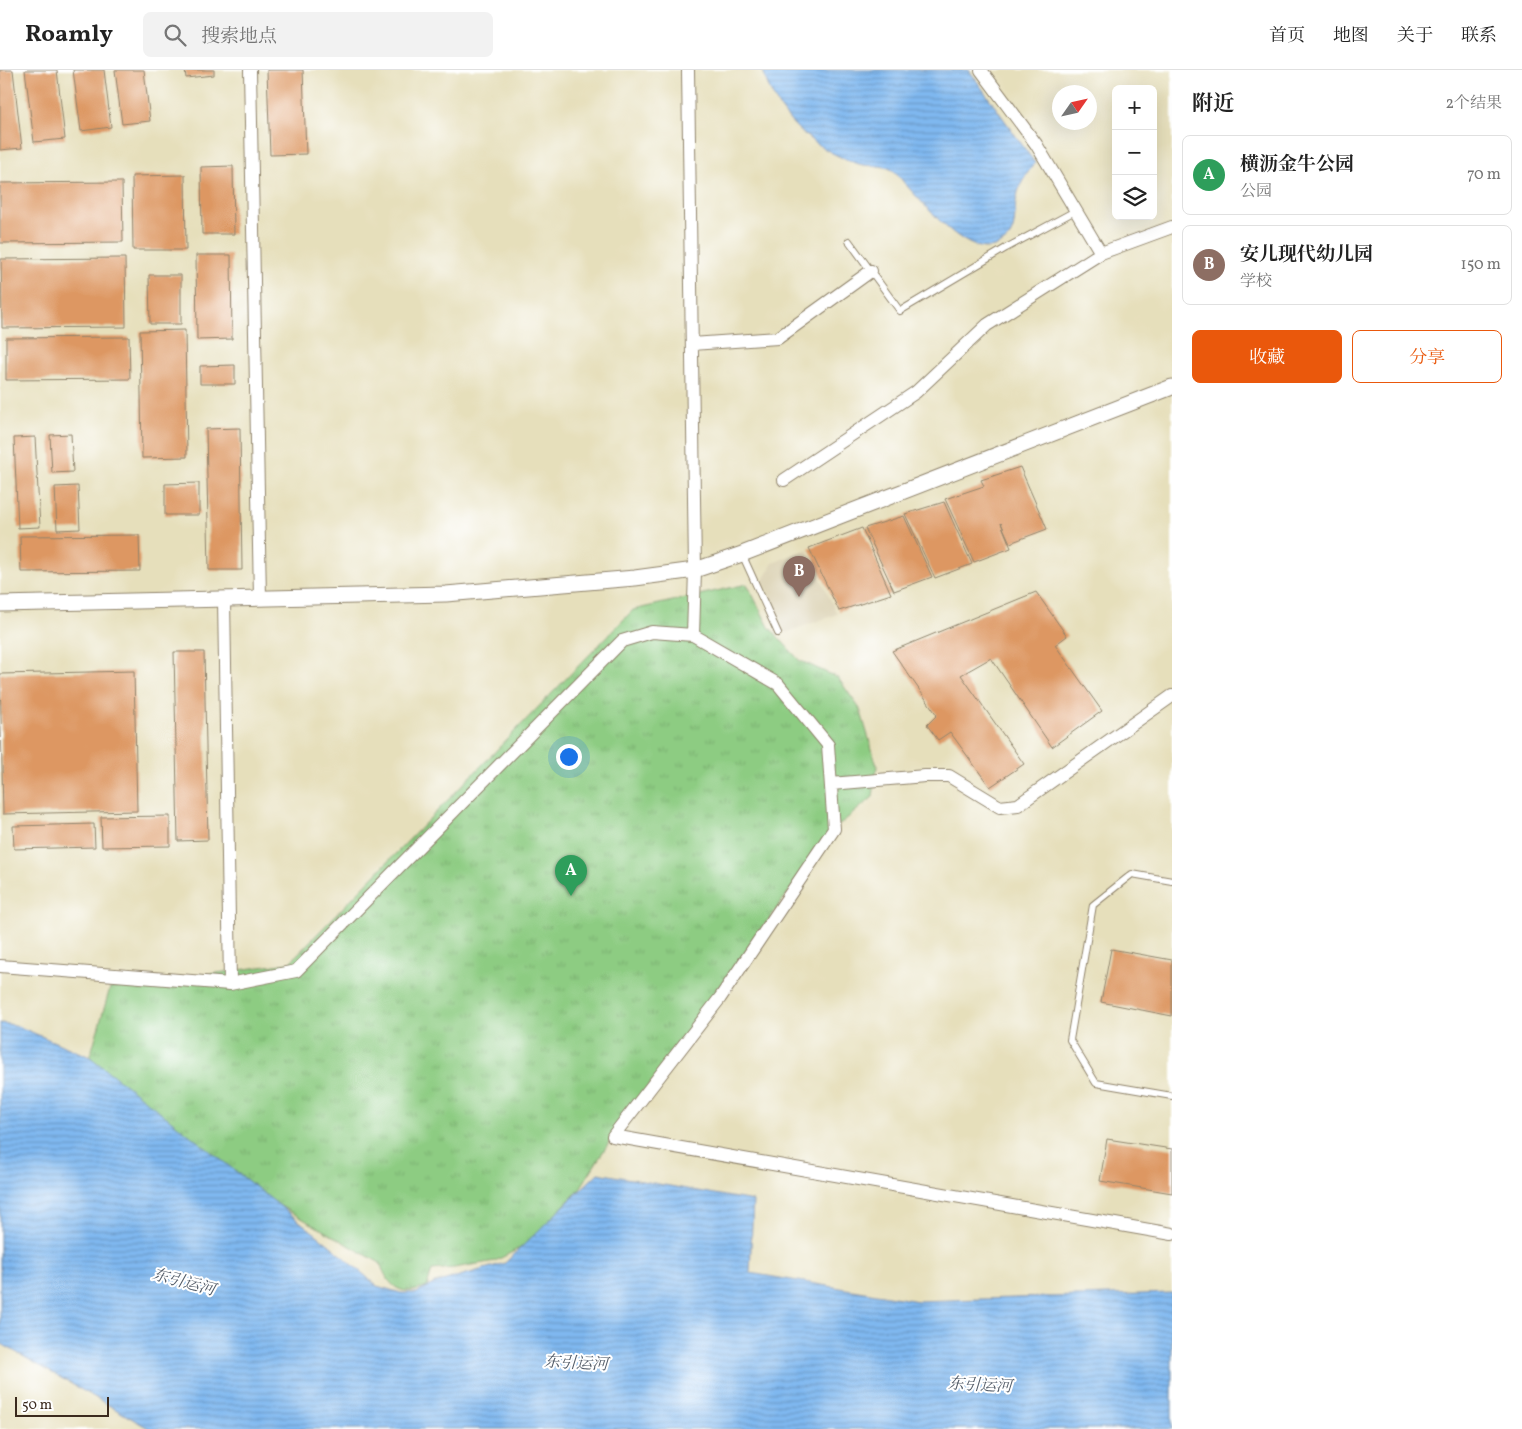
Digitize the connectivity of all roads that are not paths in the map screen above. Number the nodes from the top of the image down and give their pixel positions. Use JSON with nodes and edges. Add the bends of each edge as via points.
{"nodes":[{"id":1,"x":250,"y":70,"type":"edge"},
{"id":2,"x":688,"y":70,"type":"edge"},
{"id":3,"x":981,"y":70,"type":"edge"},
{"id":4,"x":1075,"y":211,"type":"junction"},
{"id":5,"x":1172,"y":227,"type":"edge"},
{"id":6,"x":849,"y":241,"type":"dead end"},
{"id":7,"x":1101,"y":254,"type":"junction"},
{"id":8,"x":871,"y":271,"type":"junction"},
{"id":9,"x":692,"y":344,"type":"junction"},
{"id":10,"x":1172,"y":387,"type":"edge"},
{"id":11,"x":784,"y":480,"type":"dead end"},
{"id":12,"x":742,"y":554,"type":"junction"},
{"id":13,"x":695,"y":570,"type":"junction"},
{"id":14,"x":260,"y":598,"type":"junction"},
{"id":15,"x":224,"y":599,"type":"junction"},
{"id":16,"x":0,"y":604,"type":"edge"},
{"id":17,"x":693,"y":634,"type":"junction"},
{"id":18,"x":778,"y":634,"type":"dead end"},
{"id":19,"x":1172,"y":696,"type":"edge"},
{"id":20,"x":831,"y":784,"type":"junction"},
{"id":21,"x":1172,"y":881,"type":"edge"},
{"id":22,"x":0,"y":966,"type":"edge"},
{"id":23,"x":230,"y":984,"type":"junction"},
{"id":24,"x":1172,"y":1096,"type":"edge"},
{"id":25,"x":1172,"y":1234,"type":"edge"}],
"edges":[{"from":1,"to":14,"type":"street"},
{"from":2,"to":9,"type":"street"},
{"from":3,"to":4,"type":"street","via":[[1036,144]]},
{"from":4,"to":7,"type":"street"},
{"from":4,"to":8,"type":"lane","via":[[900,311]]},
{"from":5,"to":7,"type":"street"},
{"from":6,"to":8,"type":"lane"},
{"from":7,"to":11,"type":"street","via":[[987,325],[916,392]]},
{"from":8,"to":9,"type":"street","via":[[778,338]]},
{"from":9,"to":13,"type":"street"},
{"from":10,"to":12,"type":"street"},
{"from":12,"to":13,"type":"street"},
{"from":12,"to":18,"type":"lane"},
{"from":13,"to":14,"type":"street","via":[[446,594]]},
{"from":13,"to":17,"type":"street"},
{"from":14,"to":15,"type":"street"},
{"from":15,"to":16,"type":"street"},
{"from":15,"to":23,"type":"street"},
{"from":17,"to":20,"type":"street","via":[[778,684],[828,745]]},
{"from":17,"to":23,"type":"street","via":[[652,632],[622,640],[296,970]]},
{"from":19,"to":20,"type":"street","via":[[1018,805],[1000,807],[949,776]]},
{"from":20,"to":25,"type":"street","via":[[834,829],[720,998],[613,1136]]},
{"from":21,"to":24,"type":"lane","via":[[1132,874],[1093,905],[1070,1040],[1096,1083]]},
{"from":22,"to":23,"type":"street"}]}
